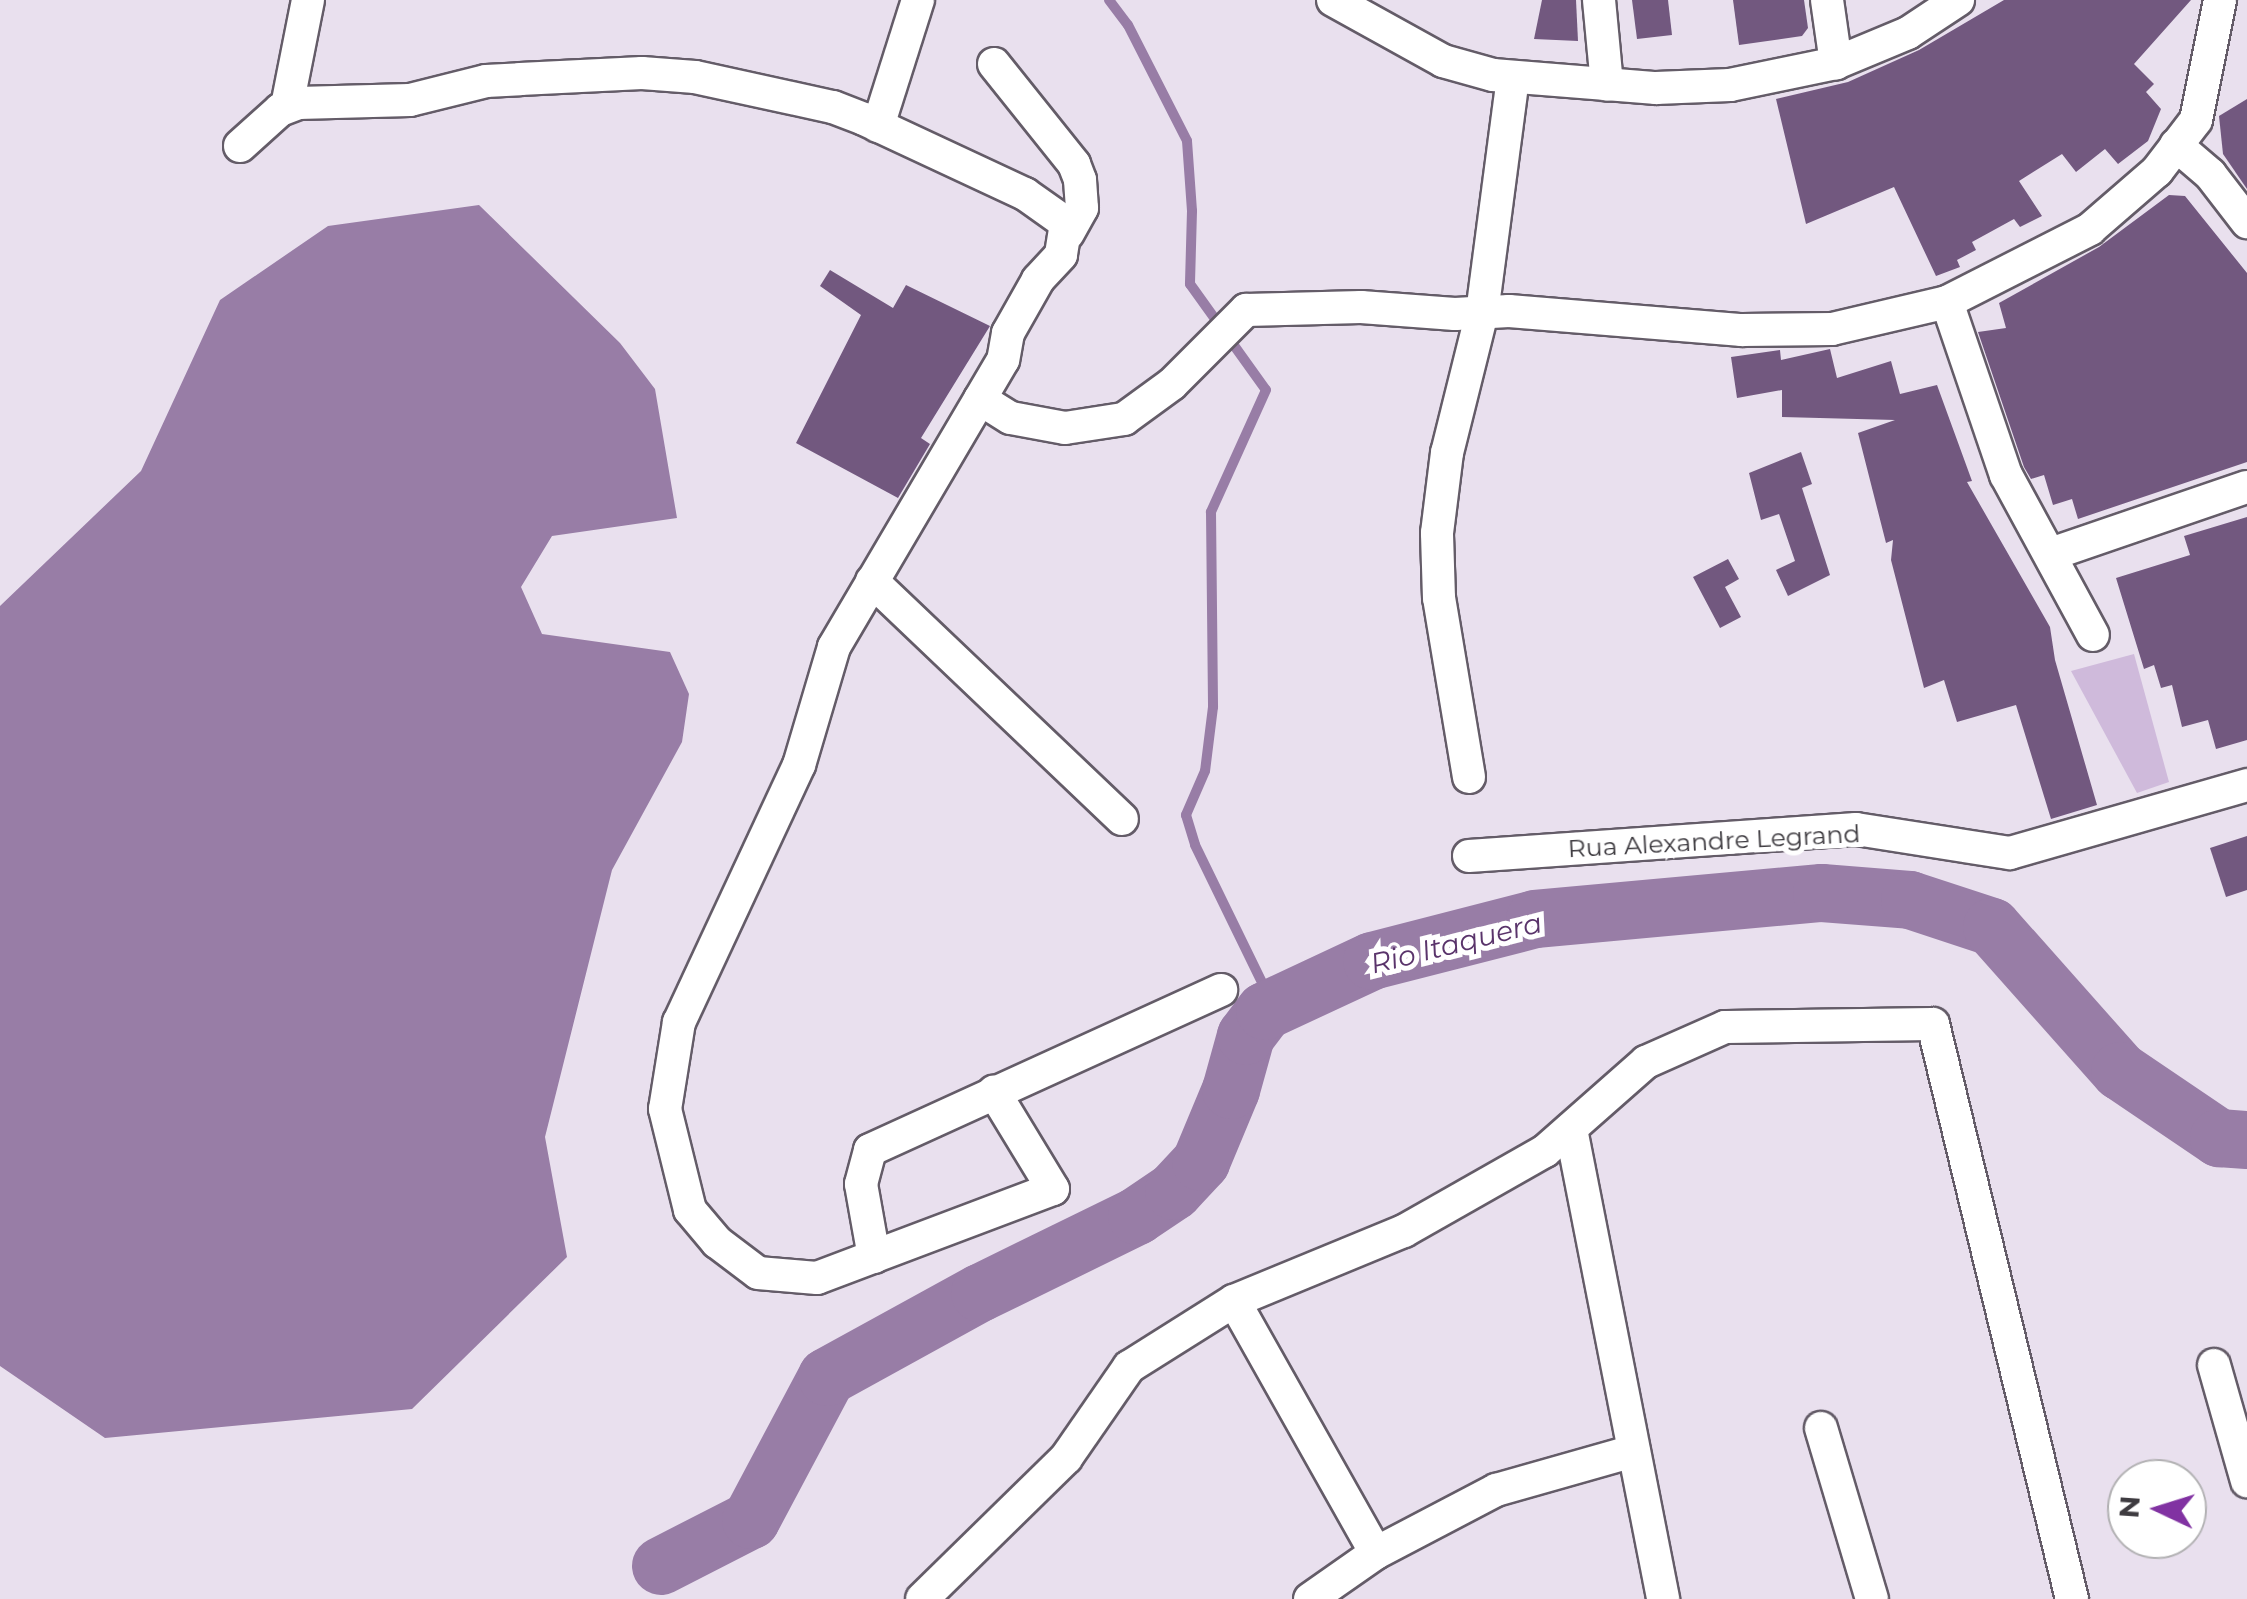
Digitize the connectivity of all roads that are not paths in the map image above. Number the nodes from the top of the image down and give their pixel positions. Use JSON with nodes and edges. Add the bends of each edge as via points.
{"nodes":[{"id":1,"x":308,"y":0,"type":"edge"},
{"id":2,"x":918,"y":0,"type":"edge"},
{"id":3,"x":1333,"y":0,"type":"edge"},
{"id":4,"x":1599,"y":0,"type":"edge"},
{"id":5,"x":1827,"y":0,"type":"edge"},
{"id":6,"x":1958,"y":0,"type":"edge"},
{"id":7,"x":2220,"y":0,"type":"edge"},
{"id":8,"x":1836,"y":63,"type":"junction"},
{"id":9,"x":994,"y":64,"type":"dead end"},
{"id":10,"x":1513,"y":78,"type":"junction"},
{"id":11,"x":1607,"y":85,"type":"junction"},
{"id":12,"x":286,"y":106,"type":"junction"},
{"id":13,"x":878,"y":126,"type":"junction"},
{"id":14,"x":2176,"y":145,"type":"junction"},
{"id":15,"x":240,"y":146,"type":"dead end"},
{"id":16,"x":2247,"y":222,"type":"edge"},
{"id":17,"x":1068,"y":232,"type":"junction"},
{"id":18,"x":1947,"y":302,"type":"junction"},
{"id":19,"x":1482,"y":313,"type":"junction"},
{"id":20,"x":980,"y":399,"type":"junction"},
{"id":21,"x":2247,"y":487,"type":"edge"},
{"id":22,"x":2052,"y":554,"type":"junction"},
{"id":23,"x":872,"y":581,"type":"junction"},
{"id":24,"x":2093,"y":636,"type":"dead end"},
{"id":25,"x":1468,"y":777,"type":"dead end"},
{"id":26,"x":2247,"y":785,"type":"edge"},
{"id":27,"x":1122,"y":819,"type":"dead end"},
{"id":28,"x":1469,"y":856,"type":"dead end"},
{"id":29,"x":1221,"y":990,"type":"dead end"},
{"id":30,"x":994,"y":1092,"type":"junction"},
{"id":31,"x":1571,"y":1129,"type":"junction"},
{"id":32,"x":874,"y":1256,"type":"junction"},
{"id":33,"x":1234,"y":1301,"type":"junction"},
{"id":34,"x":2214,"y":1365,"type":"dead end"},
{"id":35,"x":1821,"y":1428,"type":"dead end"},
{"id":36,"x":1634,"y":1451,"type":"junction"},
{"id":37,"x":2247,"y":1481,"type":"edge"},
{"id":38,"x":1376,"y":1553,"type":"junction"},
{"id":39,"x":922,"y":1599,"type":"edge"},
{"id":40,"x":1310,"y":1599,"type":"edge"},
{"id":41,"x":1663,"y":1599,"type":"edge"},
{"id":42,"x":1872,"y":1599,"type":"edge"},
{"id":43,"x":2072,"y":1599,"type":"edge"}],
"edges":[{"from":1,"to":12,"type":"street"},
{"from":2,"to":13,"type":"street"},
{"from":3,"to":10,"type":"street","via":[[1443,62]]},
{"from":4,"to":11,"type":"street"},
{"from":5,"to":8,"type":"street"},
{"from":6,"to":8,"type":"street","via":[[1908,33]]},
{"from":7,"to":14,"type":"street","via":[[2196,120]]},
{"from":8,"to":11,"type":"street","via":[[1730,85]]},
{"from":9,"to":17,"type":"street","via":[[1074,164],[1082,208]]},
{"from":10,"to":11,"type":"street"},
{"from":10,"to":19,"type":"street"},
{"from":12,"to":13,"type":"street","via":[[410,100],[486,81],[642,73],[726,82],[833,107]]},
{"from":12,"to":15,"type":"street"},
{"from":13,"to":17,"type":"street","via":[[1025,194],[1061,217]]},
{"from":14,"to":16,"type":"street","via":[[2210,174]]},
{"from":14,"to":18,"type":"street","via":[[2090,229]]},
{"from":17,"to":20,"type":"street","via":[[1061,255],[1008,333],[1003,360]]},
{"from":18,"to":19,"type":"street","via":[[1832,329],[1742,330]]},
{"from":18,"to":22,"type":"street","via":[[2006,475]]},
{"from":19,"to":20,"type":"street","via":[[1246,310],[1150,404],[1112,423],[1035,424]]},
{"from":19,"to":25,"type":"street","via":[[1447,453],[1436,533],[1439,598]]},
{"from":20,"to":23,"type":"street"},
{"from":21,"to":22,"type":"street"},
{"from":22,"to":24,"type":"street"},
{"from":23,"to":27,"type":"street"},
{"from":23,"to":32,"type":"street","via":[[834,647],[799,764],[680,1022],[664,1108],[690,1210],[717,1242],[758,1272],[817,1278]]},
{"from":26,"to":28,"type":"street","name":"Rua Alexandre Legrand","via":[[2010,853],[1856,829]]},
{"from":29,"to":30,"type":"street"},
{"from":30,"to":32,"type":"street","via":[[870,1150],[862,1184]]},
{"from":30,"to":32,"type":"street","via":[[1053,1189]]},
{"from":31,"to":33,"type":"street","via":[[1545,1151],[1404,1231]]},
{"from":31,"to":36,"type":"street"},
{"from":31,"to":43,"type":"street","via":[[1646,1062],[1725,1027],[1934,1024]]},
{"from":33,"to":38,"type":"street"},
{"from":33,"to":39,"type":"street","via":[[1129,1367],[1066,1458]]},
{"from":34,"to":37,"type":"street"},
{"from":35,"to":42,"type":"street"},
{"from":36,"to":38,"type":"street","via":[[1496,1490]]},
{"from":36,"to":41,"type":"street"},
{"from":38,"to":40,"type":"street"}]}
